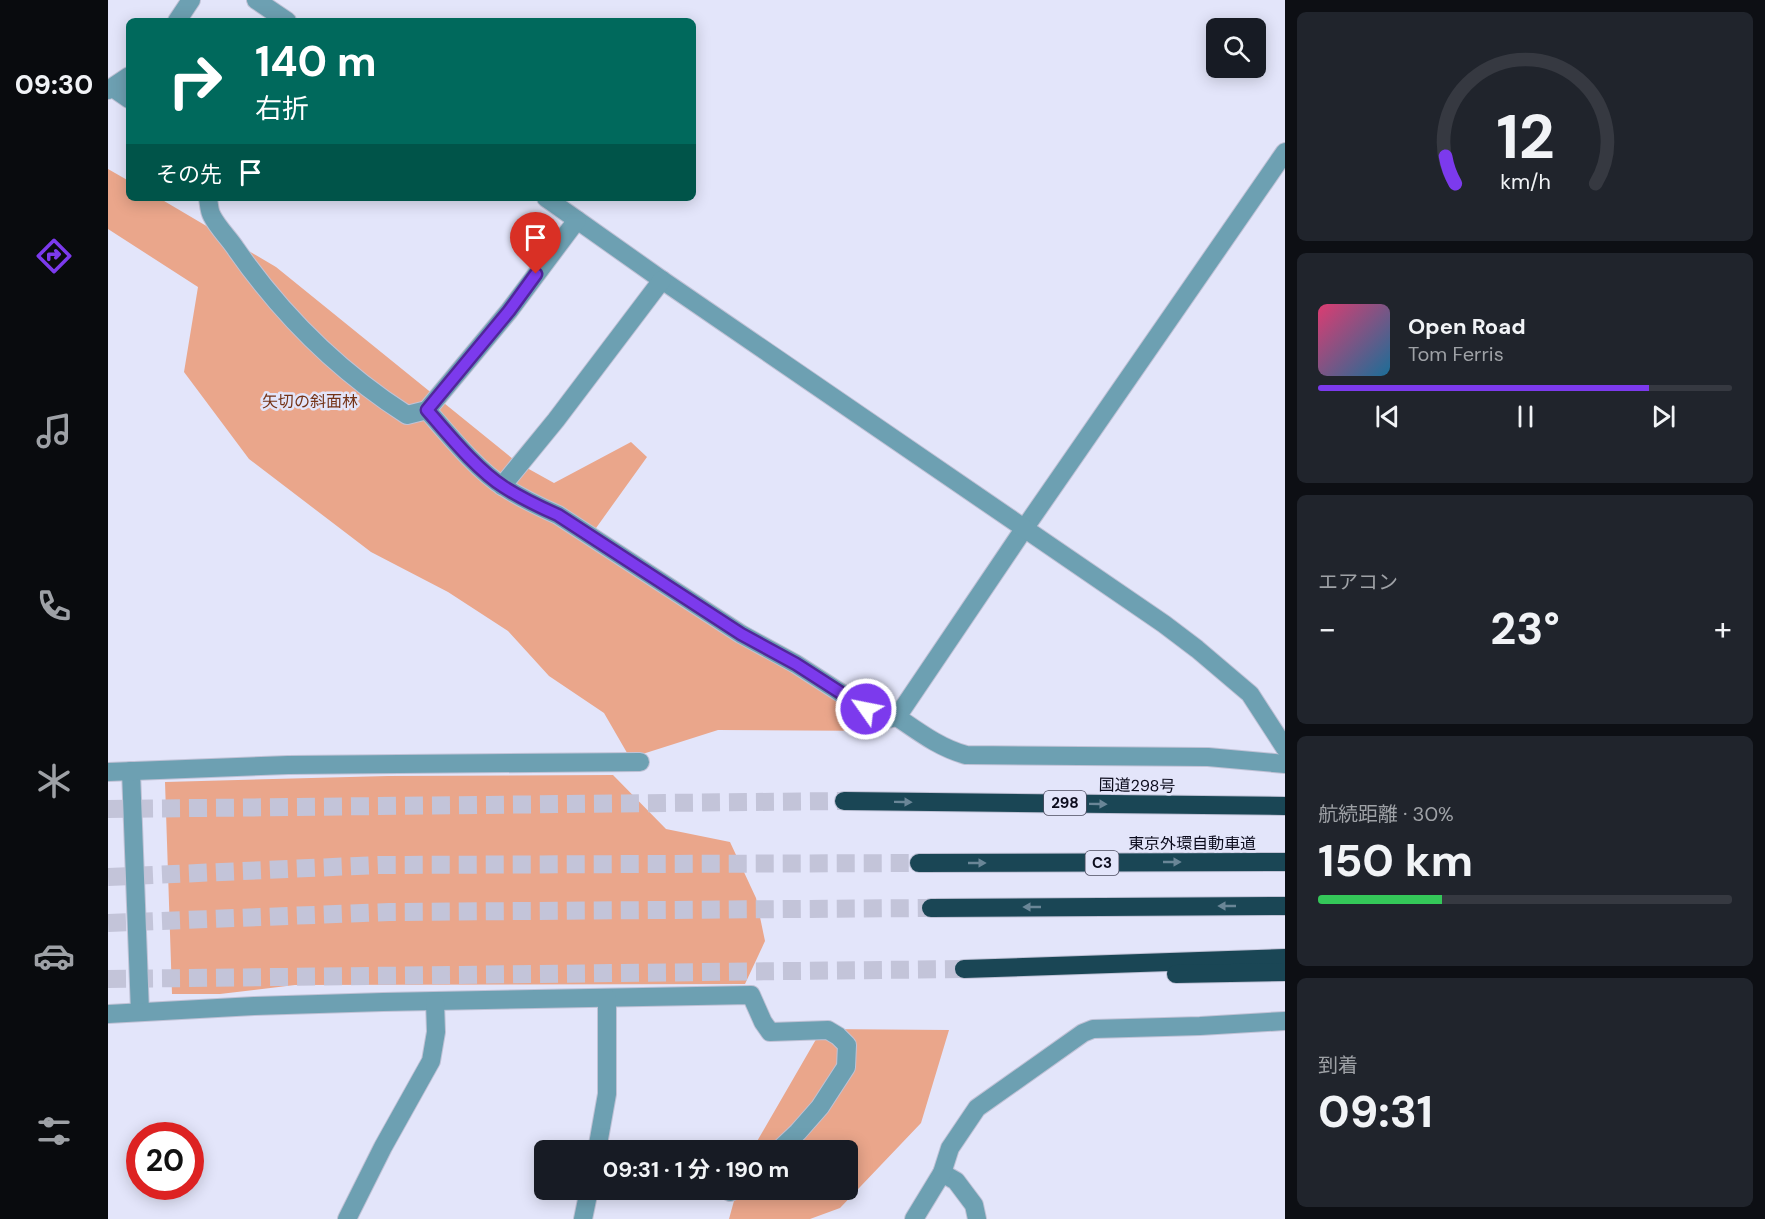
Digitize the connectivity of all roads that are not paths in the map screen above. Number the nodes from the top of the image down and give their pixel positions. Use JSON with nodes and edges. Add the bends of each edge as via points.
{"nodes":[{"id":1,"x":191,"y":0,"type":"edge"},
{"id":2,"x":256,"y":0,"type":"edge"},
{"id":3,"x":179,"y":18,"type":"edge"},
{"id":4,"x":283,"y":18,"type":"edge"},
{"id":5,"x":126,"y":78,"type":"edge"},
{"id":6,"x":110,"y":89,"type":"edge"},
{"id":7,"x":126,"y":97,"type":"edge"},
{"id":8,"x":1285,"y":152,"type":"edge"},
{"id":9,"x":209,"y":201,"type":"edge"},
{"id":10,"x":550,"y":201,"type":"edge"},
{"id":11,"x":578,"y":220,"type":"junction"},
{"id":12,"x":662,"y":280,"type":"junction"},
{"id":13,"x":427,"y":410,"type":"junction"},
{"id":14,"x":502,"y":486,"type":"junction"},
{"id":15,"x":1024,"y":529,"type":"junction"},
{"id":16,"x":897,"y":717,"type":"junction"},
{"id":17,"x":1285,"y":748,"type":"edge"},
{"id":18,"x":640,"y":762,"type":"dead end"},
{"id":19,"x":1285,"y":764,"type":"edge"},
{"id":20,"x":131,"y":771,"type":"junction"},
{"id":21,"x":108,"y":772,"type":"edge"},
{"id":22,"x":844,"y":801,"type":"tunnel mouth"},
{"id":23,"x":1284,"y":806,"type":"edge"},
{"id":24,"x":1285,"y":862,"type":"edge"},
{"id":25,"x":919,"y":863,"type":"tunnel mouth"},
{"id":26,"x":1285,"y":906,"type":"edge"},
{"id":27,"x":931,"y":908,"type":"tunnel mouth"},
{"id":28,"x":1285,"y":958,"type":"edge"},
{"id":29,"x":1014,"y":967,"type":"junction"},
{"id":30,"x":964,"y":969,"type":"tunnel mouth"},
{"id":31,"x":1285,"y":972,"type":"edge"},
{"id":32,"x":607,"y":998,"type":"junction"},
{"id":33,"x":435,"y":1002,"type":"junction"},
{"id":34,"x":140,"y":1012,"type":"junction"},
{"id":35,"x":108,"y":1014,"type":"edge"},
{"id":36,"x":1285,"y":1021,"type":"edge"},
{"id":37,"x":599,"y":1140,"type":"edge"},
{"id":38,"x":790,"y":1140,"type":"edge"},
{"id":39,"x":942,"y":1173,"type":"junction"},
{"id":40,"x":587,"y":1200,"type":"edge"},
{"id":41,"x":347,"y":1219,"type":"edge"},
{"id":42,"x":582,"y":1219,"type":"edge"},
{"id":43,"x":914,"y":1219,"type":"edge"},
{"id":44,"x":977,"y":1219,"type":"edge"}],
"edges":[{"from":1,"to":3,"type":"street"},
{"from":2,"to":4,"type":"street"},
{"from":5,"to":6,"type":"street"},
{"from":6,"to":7,"type":"street"},
{"from":8,"to":15,"type":"street"},
{"from":9,"to":13,"type":"street","via":[[211,214],[250,269],[281,308],[336,362],[407,415]]},
{"from":10,"to":11,"type":"street"},
{"from":11,"to":12,"type":"street"},
{"from":11,"to":13,"type":"street"},
{"from":12,"to":14,"type":"street"},
{"from":12,"to":15,"type":"street"},
{"from":13,"to":14,"type":"street"},
{"from":14,"to":16,"type":"street","via":[[558,515],[741,634],[883,720]]},
{"from":15,"to":16,"type":"street"},
{"from":15,"to":17,"type":"street","via":[[1197,649],[1250,694]]},
{"from":16,"to":19,"type":"street","via":[[927,738],[966,755],[1208,757]]},
{"from":18,"to":20,"type":"street","via":[[288,765]]},
{"from":20,"to":21,"type":"street"},
{"from":20,"to":34,"type":"street"},
{"from":22,"to":23,"type":"highway","name":"国道298号","number":"298","one_way":true},
{"from":25,"to":24,"type":"highway","name":"東京外環自動車道","number":"C3","one_way":true},
{"from":26,"to":27,"type":"highway","one_way":true},
{"from":28,"to":29,"type":"highway"},
{"from":29,"to":30,"type":"highway"},
{"from":29,"to":31,"type":"highway","via":[[1095,975]]},
{"from":32,"to":33,"type":"street"},
{"from":32,"to":37,"type":"street","via":[[607,1094]]},
{"from":32,"to":38,"type":"street","via":[[751,995],[770,1032],[828,1030],[838,1035],[847,1045],[846,1066],[820,1107]]},
{"from":33,"to":34,"type":"street"},
{"from":33,"to":41,"type":"street","via":[[436,1032],[431,1061]]},
{"from":34,"to":35,"type":"street"},
{"from":36,"to":39,"type":"street","via":[[1093,1029],[1083,1033],[977,1108],[950,1148]]},
{"from":39,"to":43,"type":"street"},
{"from":39,"to":44,"type":"street","via":[[956,1181],[974,1204]]},
{"from":40,"to":42,"type":"street"}]}
